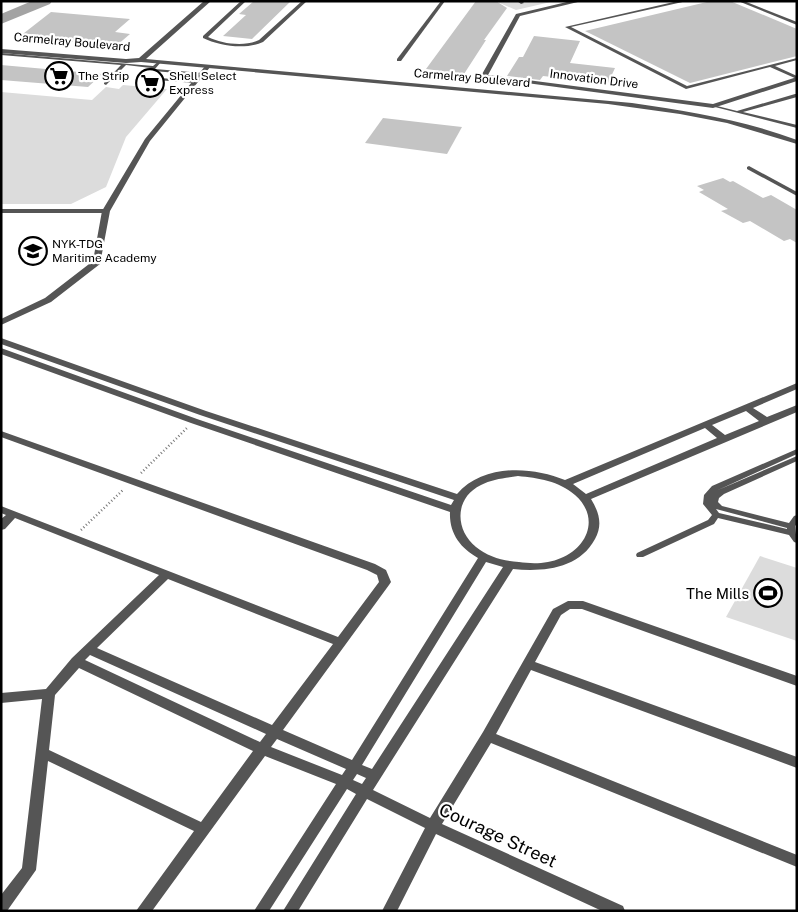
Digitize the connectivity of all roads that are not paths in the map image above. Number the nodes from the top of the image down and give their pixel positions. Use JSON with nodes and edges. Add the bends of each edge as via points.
{"nodes":[{"id":1,"x":208,"y":1,"type":"edge"},
{"id":2,"x":244,"y":1,"type":"edge"},
{"id":3,"x":305,"y":1,"type":"edge"},
{"id":4,"x":443,"y":1,"type":"edge"},
{"id":5,"x":579,"y":1,"type":"edge"},
{"id":6,"x":685,"y":1,"type":"edge"},
{"id":7,"x":740,"y":1,"type":"edge"},
{"id":8,"x":797,"y":24,"type":"edge"},
{"id":9,"x":1,"y":46,"type":"edge"},
{"id":10,"x":1,"y":53,"type":"edge"},
{"id":11,"x":70,"y":58,"type":"junction"},
{"id":12,"x":797,"y":59,"type":"edge"},
{"id":13,"x":141,"y":60,"type":"junction"},
{"id":14,"x":399,"y":60,"type":"dead end"},
{"id":15,"x":125,"y":64,"type":"junction"},
{"id":16,"x":208,"y":66,"type":"junction"},
{"id":17,"x":771,"y":66,"type":"junction"},
{"id":18,"x":153,"y":68,"type":"junction"},
{"id":19,"x":198,"y":78,"type":"junction"},
{"id":20,"x":797,"y":79,"type":"edge"},
{"id":21,"x":106,"y":84,"type":"dead end"},
{"id":22,"x":797,"y":95,"type":"edge"},
{"id":23,"x":713,"y":106,"type":"junction"},
{"id":24,"x":736,"y":112,"type":"junction"},
{"id":25,"x":797,"y":127,"type":"edge"},
{"id":26,"x":797,"y":142,"type":"edge"},
{"id":27,"x":748,"y":168,"type":"dead end"},
{"id":28,"x":797,"y":188,"type":"edge"},
{"id":29,"x":790,"y":190,"type":"junction"},
{"id":30,"x":797,"y":194,"type":"edge"},
{"id":31,"x":1,"y":211,"type":"edge"},
{"id":32,"x":106,"y":211,"type":"junction"},
{"id":33,"x":1,"y":322,"type":"edge"},
{"id":34,"x":1,"y":341,"type":"edge"},
{"id":35,"x":1,"y":351,"type":"edge"},
{"id":36,"x":797,"y":386,"type":"edge"},
{"id":37,"x":746,"y":407,"type":"junction"},
{"id":38,"x":797,"y":408,"type":"edge"},
{"id":39,"x":766,"y":421,"type":"junction"},
{"id":40,"x":705,"y":424,"type":"junction"},
{"id":41,"x":2,"y":435,"type":"edge"},
{"id":42,"x":724,"y":439,"type":"junction"},
{"id":43,"x":797,"y":452,"type":"edge"},
{"id":44,"x":797,"y":458,"type":"edge"},
{"id":45,"x":566,"y":483,"type":"junction"},
{"id":46,"x":459,"y":498,"type":"junction"},
{"id":47,"x":585,"y":498,"type":"junction"},
{"id":48,"x":1,"y":509,"type":"edge"},
{"id":49,"x":454,"y":510,"type":"junction"},
{"id":50,"x":13,"y":514,"type":"junction"},
{"id":51,"x":716,"y":515,"type":"junction"},
{"id":52,"x":797,"y":518,"type":"edge"},
{"id":53,"x":1,"y":526,"type":"edge"},
{"id":54,"x":793,"y":533,"type":"edge"},
{"id":55,"x":640,"y":555,"type":"dead end"},
{"id":56,"x":484,"y":557,"type":"junction"},
{"id":57,"x":510,"y":566,"type":"junction"},
{"id":58,"x":166,"y":575,"type":"junction"},
{"id":59,"x":341,"y":643,"type":"junction"},
{"id":60,"x":88,"y":649,"type":"junction"},
{"id":61,"x":76,"y":661,"type":"junction"},
{"id":62,"x":529,"y":664,"type":"junction"},
{"id":63,"x":797,"y":681,"type":"edge"},
{"id":64,"x":49,"y":694,"type":"junction"},
{"id":65,"x":1,"y":698,"type":"edge"},
{"id":66,"x":276,"y":732,"type":"junction"},
{"id":67,"x":488,"y":736,"type":"junction"},
{"id":68,"x":262,"y":750,"type":"junction"},
{"id":69,"x":42,"y":752,"type":"junction"},
{"id":70,"x":797,"y":763,"type":"edge"},
{"id":71,"x":353,"y":766,"type":"junction"},
{"id":72,"x":374,"y":776,"type":"junction"},
{"id":73,"x":344,"y":782,"type":"junction"},
{"id":74,"x":364,"y":791,"type":"junction"},
{"id":75,"x":434,"y":826,"type":"junction"},
{"id":76,"x":202,"y":829,"type":"junction"},
{"id":77,"x":797,"y":860,"type":"edge"},
{"id":78,"x":1,"y":907,"type":"edge"},
{"id":79,"x":143,"y":911,"type":"edge"},
{"id":80,"x":261,"y":911,"type":"edge"},
{"id":81,"x":290,"y":911,"type":"edge"},
{"id":82,"x":389,"y":911,"type":"edge"},
{"id":83,"x":618,"y":911,"type":"edge"}],
"edges":[{"from":1,"to":13,"type":"street"},
{"from":2,"to":3,"type":"lane","via":[[205,38],[254,45]]},
{"from":4,"to":14,"type":"lane"},
{"from":5,"to":23,"type":"street","name":"Innovation Drive","via":[[518,15],[484,76]]},
{"from":6,"to":17,"type":"lane","via":[[567,27],[686,88]]},
{"from":7,"to":8,"type":"lane"},
{"from":9,"to":13,"type":"street","name":"Carmelray Boulevard","via":[[129,56]]},
{"from":10,"to":11,"type":"street","name":"Carmelray Boulevard"},
{"from":11,"to":13,"type":"street","name":"Carmelray Boulevard"},
{"from":11,"to":15,"type":"lane"},
{"from":12,"to":17,"type":"lane"},
{"from":13,"to":18,"type":"street","name":"Carmelray Boulevard"},
{"from":15,"to":18,"type":"lane"},
{"from":15,"to":21,"type":"lane"},
{"from":16,"to":18,"type":"street","name":"Carmelray Boulevard"},
{"from":16,"to":19,"type":"street"},
{"from":16,"to":26,"type":"street","name":"Carmelray Boulevard","via":[[667,109],[710,117]]},
{"from":17,"to":20,"type":"lane"},
{"from":18,"to":19,"type":"lane"},
{"from":18,"to":19,"type":"lane","via":[[144,78]]},
{"from":19,"to":32,"type":"street","via":[[147,140]]},
{"from":20,"to":23,"type":"street"},
{"from":22,"to":24,"type":"lane"},
{"from":23,"to":24,"type":"lane"},
{"from":24,"to":25,"type":"lane"},
{"from":27,"to":29,"type":"lane"},
{"from":28,"to":29,"type":"lane"},
{"from":29,"to":30,"type":"lane"},
{"from":31,"to":32,"type":"lane"},
{"from":32,"to":33,"type":"street","via":[[97,262],[48,300]]},
{"from":34,"to":46,"type":"street","via":[[203,413]]},
{"from":35,"to":49,"type":"street"},
{"from":36,"to":37,"type":"street"},
{"from":37,"to":39,"type":"street"},
{"from":37,"to":40,"type":"street"},
{"from":38,"to":39,"type":"street"},
{"from":39,"to":42,"type":"street"},
{"from":40,"to":42,"type":"street"},
{"from":40,"to":45,"type":"street"},
{"from":41,"to":59,"type":"street","via":[[382,573],[385,582]]},
{"from":42,"to":47,"type":"street"},
{"from":43,"to":51,"type":"lane","via":[[715,488],[708,496],[707,504]]},
{"from":44,"to":54,"type":"lane","via":[[721,492],[715,496],[714,502],[719,508]]},
{"from":45,"to":46,"type":"street","via":[[543,475],[494,476],[473,484]]},
{"from":45,"to":47,"type":"street"},
{"from":46,"to":49,"type":"street"},
{"from":47,"to":57,"type":"street","via":[[595,515],[594,533],[584,549],[564,561],[538,567]]},
{"from":48,"to":50,"type":"street"},
{"from":49,"to":56,"type":"street","via":[[455,527],[465,544]]},
{"from":50,"to":53,"type":"street"},
{"from":50,"to":58,"type":"street"},
{"from":51,"to":54,"type":"lane"},
{"from":51,"to":55,"type":"lane","via":[[711,522]]},
{"from":52,"to":54,"type":"lane"},
{"from":56,"to":57,"type":"street"},
{"from":56,"to":71,"type":"street"},
{"from":57,"to":72,"type":"street"},
{"from":58,"to":59,"type":"street"},
{"from":58,"to":60,"type":"street"},
{"from":59,"to":66,"type":"street"},
{"from":60,"to":61,"type":"street"},
{"from":60,"to":66,"type":"street"},
{"from":61,"to":64,"type":"street"},
{"from":61,"to":68,"type":"street","name":"Courage Street"},
{"from":62,"to":63,"type":"street","via":[[557,612],[568,605],[584,605]]},
{"from":62,"to":67,"type":"street"},
{"from":62,"to":70,"type":"street"},
{"from":64,"to":65,"type":"street"},
{"from":64,"to":69,"type":"street"},
{"from":66,"to":68,"type":"street"},
{"from":66,"to":71,"type":"street"},
{"from":67,"to":75,"type":"street"},
{"from":67,"to":77,"type":"street"},
{"from":68,"to":73,"type":"street","name":"Courage Street"},
{"from":68,"to":76,"type":"street"},
{"from":69,"to":76,"type":"street"},
{"from":69,"to":78,"type":"street","via":[[29,870]]},
{"from":71,"to":72,"type":"street"},
{"from":71,"to":73,"type":"street"},
{"from":72,"to":74,"type":"street"},
{"from":73,"to":74,"type":"street","name":"Courage Street"},
{"from":73,"to":80,"type":"street"},
{"from":74,"to":75,"type":"street","name":"Courage Street"},
{"from":74,"to":81,"type":"street"},
{"from":75,"to":82,"type":"street"},
{"from":75,"to":83,"type":"street","name":"Courage Street"},
{"from":76,"to":79,"type":"street"}]}
